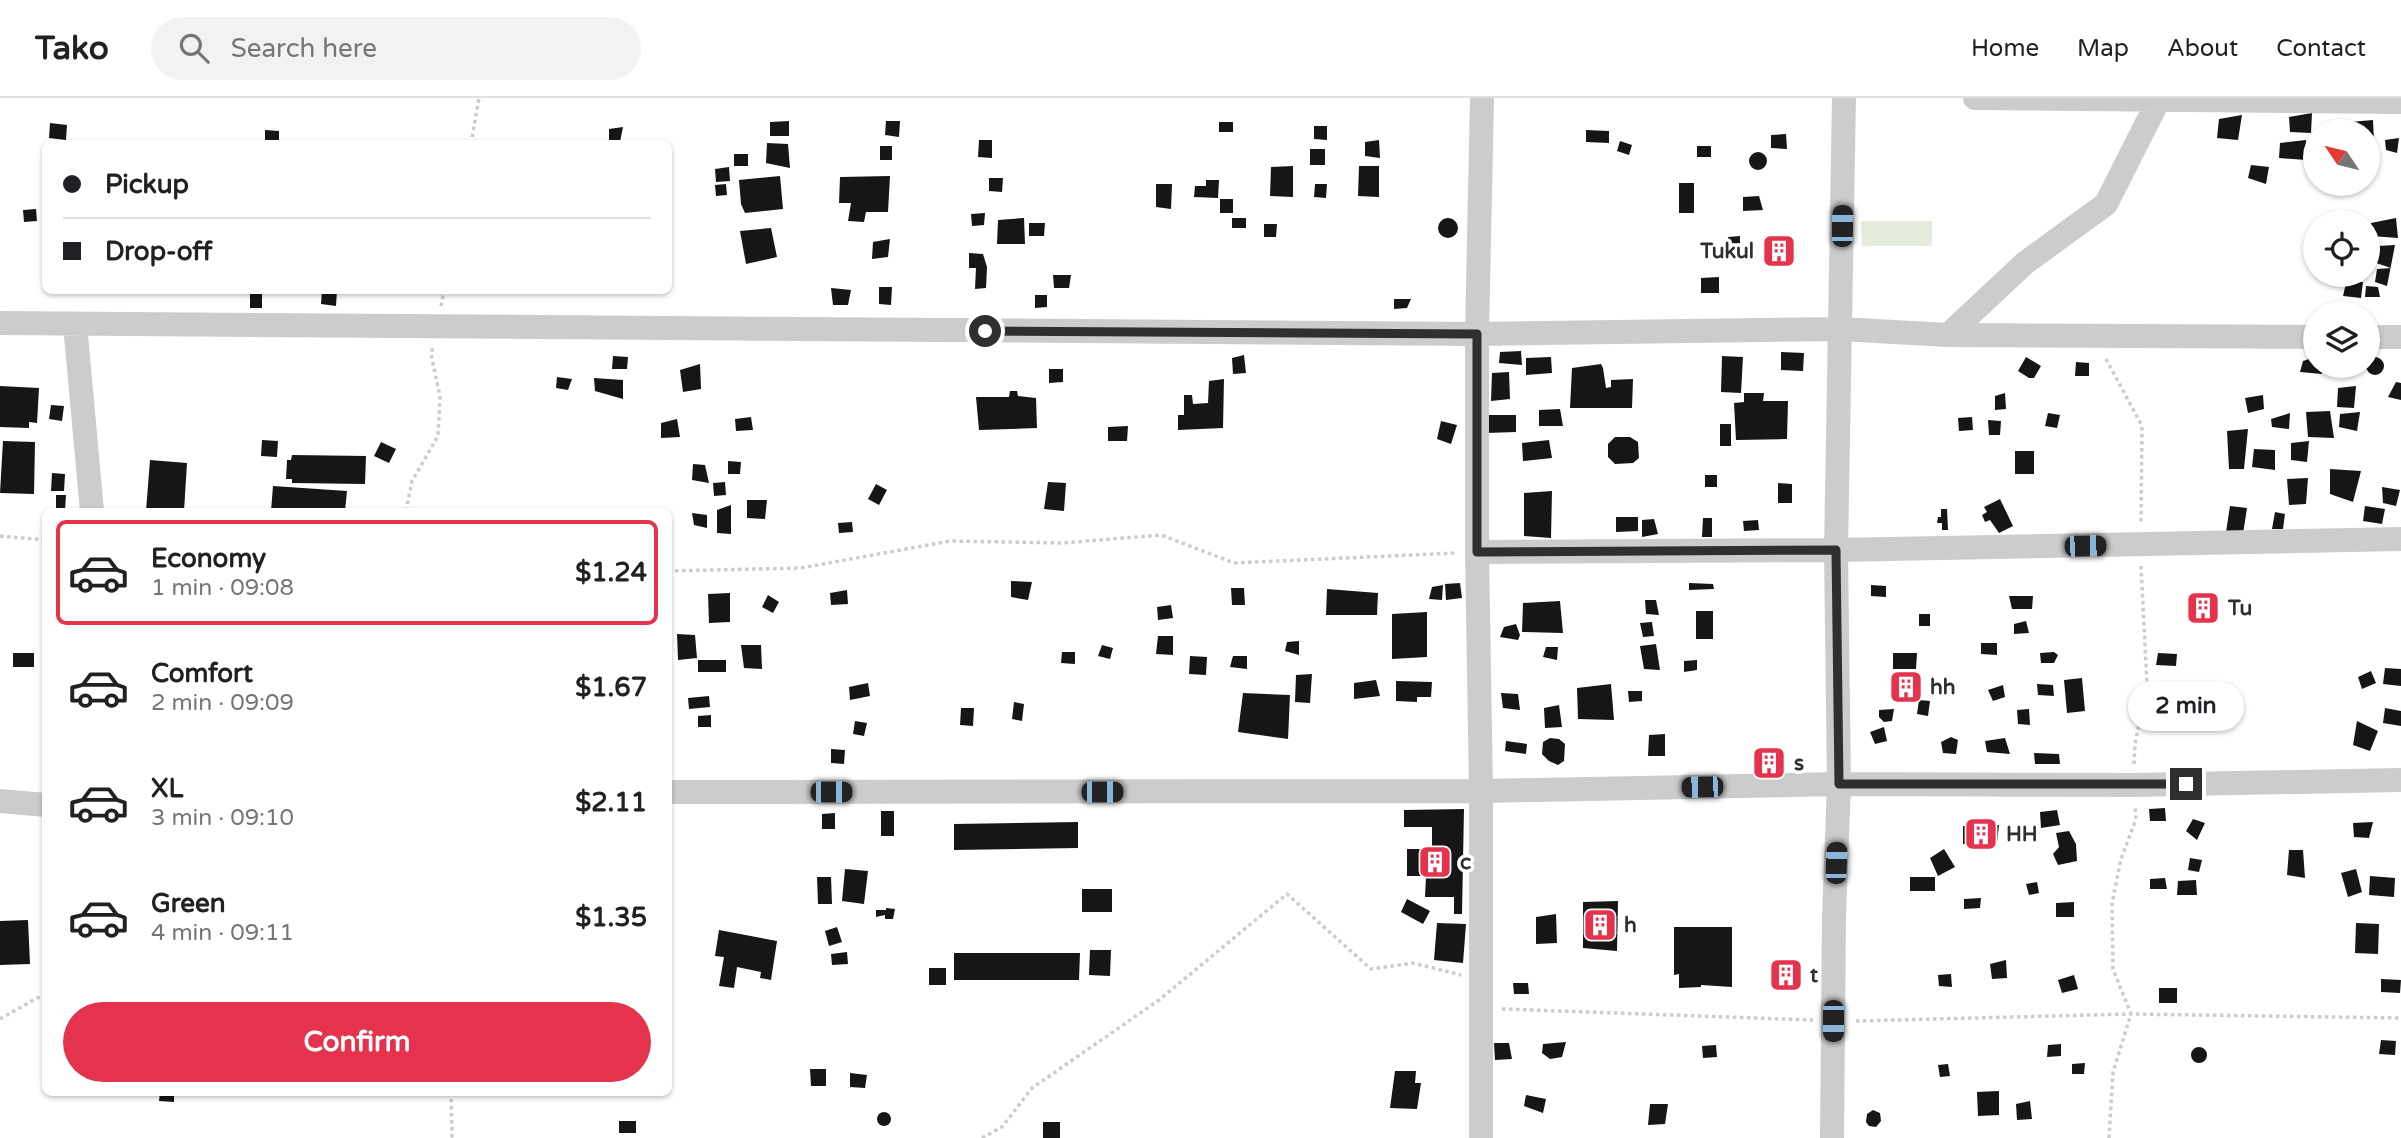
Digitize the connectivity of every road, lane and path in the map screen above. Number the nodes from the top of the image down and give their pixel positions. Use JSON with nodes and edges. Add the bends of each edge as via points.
{"nodes":[{"id":1,"x":479,"y":98,"type":"edge"},
{"id":2,"x":1482,"y":98,"type":"edge"},
{"id":3,"x":1844,"y":98,"type":"edge"},
{"id":4,"x":1975,"y":98,"type":"edge"},
{"id":5,"x":2159,"y":99,"type":"edge"},
{"id":6,"x":2392,"y":101,"type":"edge"},
{"id":7,"x":472,"y":140,"type":"edge"},
{"id":8,"x":443,"y":294,"type":"edge"},
{"id":9,"x":0,"y":323,"type":"edge"},
{"id":10,"x":75,"y":324,"type":"junction"},
{"id":11,"x":438,"y":327,"type":"junction"},
{"id":12,"x":1840,"y":329,"type":"junction"},
{"id":13,"x":1477,"y":334,"type":"junction"},
{"id":14,"x":1948,"y":335,"type":"junction"},
{"id":15,"x":2303,"y":337,"type":"edge"},
{"id":16,"x":2380,"y":337,"type":"edge"},
{"id":17,"x":2401,"y":337,"type":"edge"},
{"id":18,"x":2104,"y":356,"type":"dead end"},
{"id":19,"x":92,"y":508,"type":"edge"},
{"id":20,"x":407,"y":508,"type":"edge"},
{"id":21,"x":0,"y":536,"type":"edge"},
{"id":22,"x":2401,"y":539,"type":"edge"},
{"id":23,"x":42,"y":540,"type":"edge"},
{"id":24,"x":2140,"y":545,"type":"junction"},
{"id":25,"x":1836,"y":550,"type":"junction"},
{"id":26,"x":1477,"y":552,"type":"junction"},
{"id":27,"x":672,"y":570,"type":"edge"},
{"id":28,"x":2401,"y":780,"type":"edge"},
{"id":29,"x":1839,"y":784,"type":"junction"},
{"id":30,"x":2133,"y":785,"type":"junction"},
{"id":31,"x":1481,"y":791,"type":"junction"},
{"id":32,"x":672,"y":792,"type":"edge"},
{"id":33,"x":0,"y":801,"type":"edge"},
{"id":34,"x":42,"y":805,"type":"edge"},
{"id":35,"x":42,"y":997,"type":"edge"},
{"id":36,"x":1482,"y":1009,"type":"junction"},
{"id":37,"x":2131,"y":1014,"type":"junction"},
{"id":38,"x":2401,"y":1018,"type":"edge"},
{"id":39,"x":0,"y":1019,"type":"edge"},
{"id":40,"x":1833,"y":1021,"type":"junction"},
{"id":41,"x":451,"y":1096,"type":"edge"},
{"id":42,"x":452,"y":1138,"type":"edge"},
{"id":43,"x":982,"y":1138,"type":"edge"},
{"id":44,"x":1481,"y":1138,"type":"edge"},
{"id":45,"x":1832,"y":1138,"type":"edge"},
{"id":46,"x":2109,"y":1138,"type":"edge"}],
"edges":[{"from":1,"to":7,"type":"path"},
{"from":2,"to":13,"type":"street"},
{"from":3,"to":12,"type":"street"},
{"from":4,"to":5,"type":"street"},
{"from":5,"to":6,"type":"street"},
{"from":5,"to":14,"type":"street","via":[[2106,204],[2025,263]]},
{"from":8,"to":11,"type":"path"},
{"from":9,"to":10,"type":"street"},
{"from":10,"to":11,"type":"street"},
{"from":10,"to":19,"type":"street"},
{"from":11,"to":13,"type":"street"},
{"from":11,"to":20,"type":"path","via":[[431,354],[440,397],[438,436],[412,481]]},
{"from":12,"to":13,"type":"street"},
{"from":12,"to":14,"type":"street"},
{"from":12,"to":25,"type":"street"},
{"from":13,"to":26,"type":"street"},
{"from":14,"to":15,"type":"street"},
{"from":16,"to":17,"type":"street"},
{"from":18,"to":24,"type":"path","via":[[2143,426]]},
{"from":21,"to":23,"type":"path"},
{"from":22,"to":24,"type":"street"},
{"from":24,"to":25,"type":"street"},
{"from":24,"to":30,"type":"path","via":[[2147,684],[2135,744]]},
{"from":25,"to":26,"type":"street"},
{"from":25,"to":29,"type":"street"},
{"from":26,"to":27,"type":"path","via":[[1234,563],[1161,535],[1062,543],[950,541],[801,568]]},
{"from":26,"to":31,"type":"street"},
{"from":28,"to":30,"type":"street"},
{"from":29,"to":30,"type":"street"},
{"from":29,"to":31,"type":"street"},
{"from":29,"to":40,"type":"street"},
{"from":30,"to":37,"type":"path","via":[[2136,819],[2112,903],[2113,969]]},
{"from":31,"to":32,"type":"street"},
{"from":31,"to":36,"type":"street"},
{"from":33,"to":34,"type":"street"},
{"from":35,"to":39,"type":"path"},
{"from":36,"to":40,"type":"path"},
{"from":36,"to":43,"type":"path","via":[[1470,977],[1413,963],[1371,969],[1287,894],[1159,1000],[1032,1088],[1002,1127]]},
{"from":36,"to":44,"type":"street"},
{"from":37,"to":38,"type":"path"},
{"from":37,"to":40,"type":"path"},
{"from":37,"to":46,"type":"path","via":[[2113,1072]]},
{"from":40,"to":45,"type":"street"},
{"from":41,"to":42,"type":"path"}]}
